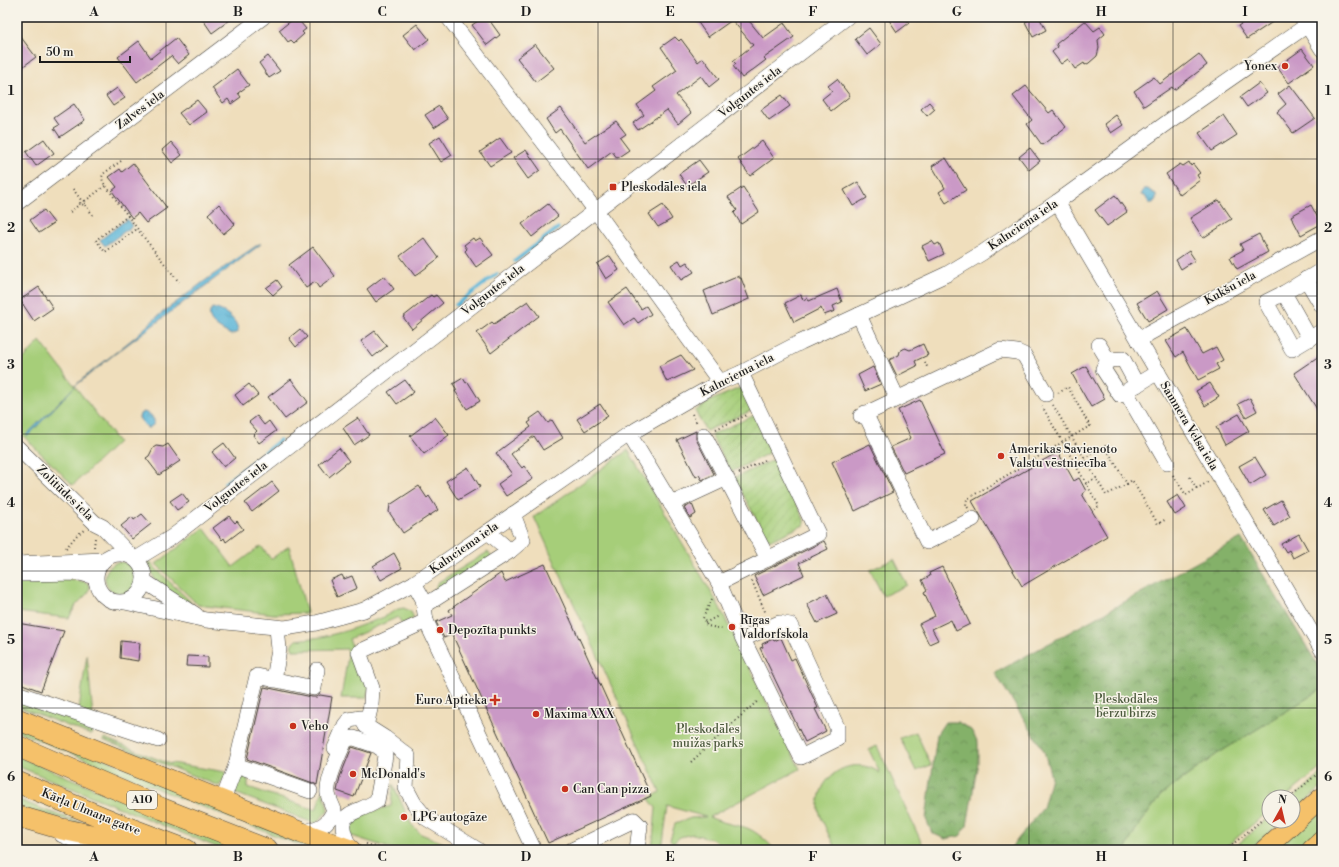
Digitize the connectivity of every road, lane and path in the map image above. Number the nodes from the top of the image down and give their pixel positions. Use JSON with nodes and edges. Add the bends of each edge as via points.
{"nodes":[{"id":1,"x":263,"y":17,"type":"edge"},
{"id":2,"x":448,"y":17,"type":"edge"},
{"id":3,"x":847,"y":17,"type":"edge"},
{"id":4,"x":1319,"y":17,"type":"edge"},
{"id":5,"x":1304,"y":21,"type":"edge"},
{"id":6,"x":1322,"y":49,"type":"edge"},
{"id":7,"x":121,"y":160,"type":"dead end"},
{"id":8,"x":106,"y":186,"type":"junction"},
{"id":9,"x":73,"y":189,"type":"dead end"},
{"id":10,"x":81,"y":200,"type":"junction"},
{"id":11,"x":85,"y":201,"type":"junction"},
{"id":12,"x":1056,"y":202,"type":"junction"},
{"id":13,"x":17,"y":203,"type":"edge"},
{"id":14,"x":80,"y":204,"type":"junction"},
{"id":15,"x":85,"y":205,"type":"junction"},
{"id":16,"x":70,"y":212,"type":"dead end"},
{"id":17,"x":596,"y":212,"type":"junction"},
{"id":18,"x":93,"y":215,"type":"dead end"},
{"id":19,"x":128,"y":216,"type":"junction"},
{"id":20,"x":137,"y":228,"type":"junction"},
{"id":21,"x":1322,"y":238,"type":"edge"},
{"id":22,"x":1322,"y":270,"type":"edge"},
{"id":23,"x":1306,"y":279,"type":"junction"},
{"id":24,"x":179,"y":282,"type":"dead end"},
{"id":25,"x":1284,"y":293,"type":"junction"},
{"id":26,"x":1322,"y":306,"type":"edge"},
{"id":27,"x":859,"y":315,"type":"junction"},
{"id":28,"x":1316,"y":335,"type":"edge"},
{"id":29,"x":1139,"y":341,"type":"junction"},
{"id":30,"x":1099,"y":345,"type":"dead end"},
{"id":31,"x":1108,"y":360,"type":"junction"},
{"id":32,"x":1158,"y":372,"type":"junction"},
{"id":33,"x":741,"y":373,"type":"junction"},
{"id":34,"x":720,"y":382,"type":"junction"},
{"id":35,"x":1132,"y":388,"type":"junction"},
{"id":36,"x":897,"y":398,"type":"junction"},
{"id":37,"x":1045,"y":398,"type":"junction"},
{"id":38,"x":759,"y":410,"type":"junction"},
{"id":39,"x":691,"y":413,"type":"dead end"},
{"id":40,"x":629,"y":434,"type":"junction"},
{"id":41,"x":704,"y":435,"type":"junction"},
{"id":42,"x":1072,"y":437,"type":"junction"},
{"id":43,"x":1062,"y":442,"type":"junction"},
{"id":44,"x":17,"y":447,"type":"edge"},
{"id":45,"x":780,"y":453,"type":"junction"},
{"id":46,"x":1084,"y":458,"type":"junction"},
{"id":47,"x":1167,"y":463,"type":"joint"},
{"id":48,"x":1190,"y":477,"type":"dead end"},
{"id":49,"x":727,"y":478,"type":"junction"},
{"id":50,"x":1096,"y":478,"type":"junction"},
{"id":51,"x":1212,"y":480,"type":"dead end"},
{"id":52,"x":1085,"y":484,"type":"junction"},
{"id":53,"x":1127,"y":484,"type":"junction"},
{"id":54,"x":1197,"y":489,"type":"junction"},
{"id":55,"x":671,"y":504,"type":"junction"},
{"id":56,"x":1093,"y":510,"type":"dead end"},
{"id":57,"x":513,"y":514,"type":"junction"},
{"id":58,"x":973,"y":519,"type":"joint"},
{"id":59,"x":1166,"y":519,"type":"dead end"},
{"id":60,"x":93,"y":525,"type":"junction"},
{"id":61,"x":488,"y":532,"type":"junction"},
{"id":62,"x":65,"y":549,"type":"dead end"},
{"id":63,"x":510,"y":551,"type":"junction"},
{"id":64,"x":100,"y":556,"type":"junction"},
{"id":65,"x":133,"y":557,"type":"junction"},
{"id":66,"x":768,"y":559,"type":"junction"},
{"id":67,"x":17,"y":564,"type":"edge"},
{"id":68,"x":747,"y":569,"type":"junction"},
{"id":69,"x":17,"y":574,"type":"edge"},
{"id":70,"x":95,"y":577,"type":"junction"},
{"id":71,"x":144,"y":581,"type":"junction"},
{"id":72,"x":414,"y":583,"type":"junction"},
{"id":73,"x":719,"y":584,"type":"junction"},
{"id":74,"x":125,"y":602,"type":"junction"},
{"id":75,"x":424,"y":606,"type":"junction"},
{"id":76,"x":206,"y":620,"type":"junction"},
{"id":77,"x":426,"y":621,"type":"junction"},
{"id":78,"x":772,"y":626,"type":"junction"},
{"id":79,"x":277,"y":628,"type":"junction"},
{"id":80,"x":741,"y":635,"type":"junction"},
{"id":81,"x":1322,"y":650,"type":"edge"},
{"id":82,"x":317,"y":670,"type":"dead end"},
{"id":83,"x":274,"y":680,"type":"junction"},
{"id":84,"x":769,"y":692,"type":"junction"},
{"id":85,"x":17,"y":694,"type":"edge"},
{"id":86,"x":17,"y":719,"type":"edge"},
{"id":87,"x":368,"y":728,"type":"junction"},
{"id":88,"x":158,"y":740,"type":"dead end"},
{"id":89,"x":17,"y":746,"type":"edge"},
{"id":90,"x":383,"y":750,"type":"junction"},
{"id":91,"x":338,"y":757,"type":"junction"},
{"id":92,"x":692,"y":762,"type":"dead end"},
{"id":93,"x":236,"y":765,"type":"junction"},
{"id":94,"x":1322,"y":770,"type":"edge"},
{"id":95,"x":17,"y":782,"type":"edge"},
{"id":96,"x":1299,"y":789,"type":"edge"},
{"id":97,"x":310,"y":791,"type":"dead end"},
{"id":98,"x":1322,"y":797,"type":"edge"},
{"id":99,"x":222,"y":802,"type":"junction"},
{"id":100,"x":341,"y":812,"type":"junction"},
{"id":101,"x":17,"y":817,"type":"edge"},
{"id":102,"x":1261,"y":821,"type":"edge"},
{"id":103,"x":302,"y":833,"type":"junction"},
{"id":104,"x":1322,"y":840,"type":"edge"},
{"id":105,"x":96,"y":850,"type":"edge"},
{"id":106,"x":146,"y":850,"type":"edge"},
{"id":107,"x":187,"y":850,"type":"edge"},
{"id":108,"x":268,"y":850,"type":"edge"},
{"id":109,"x":350,"y":850,"type":"edge"},
{"id":110,"x":478,"y":850,"type":"edge"},
{"id":111,"x":534,"y":850,"type":"edge"},
{"id":112,"x":572,"y":850,"type":"edge"},
{"id":113,"x":637,"y":850,"type":"edge"},
{"id":114,"x":1226,"y":850,"type":"edge"},
{"id":115,"x":1264,"y":850,"type":"edge"},
{"id":116,"x":1310,"y":850,"type":"edge"}],
"edges":[{"from":1,"to":13,"type":"street","name":"Zalves iela"},
{"from":2,"to":17,"type":"street"},
{"from":3,"to":17,"type":"street","name":"Volguntes iela"},
{"from":4,"to":5,"type":"street","name":"Kalnciema iela"},
{"from":5,"to":6,"type":"street"},
{"from":5,"to":12,"type":"street","name":"Kalnciema iela"},
{"from":7,"to":8,"type":"path","via":[[103,174],[102,180]]},
{"from":8,"to":11,"type":"path"},
{"from":8,"to":19,"type":"path"},
{"from":9,"to":10,"type":"path"},
{"from":10,"to":11,"type":"path"},
{"from":10,"to":14,"type":"path"},
{"from":11,"to":15,"type":"path"},
{"from":12,"to":27,"type":"street","name":"Kalnciema iela","via":[[947,274]]},
{"from":12,"to":29,"type":"street","name":"Samnera Velsa iela"},
{"from":14,"to":15,"type":"path"},
{"from":14,"to":16,"type":"path"},
{"from":15,"to":18,"type":"path"},
{"from":17,"to":34,"type":"street"},
{"from":17,"to":65,"type":"street","name":"Volguntes iela","via":[[178,532]]},
{"from":19,"to":20,"type":"path"},
{"from":19,"to":20,"type":"path","via":[[96,240],[106,252]]},
{"from":20,"to":24,"type":"path"},
{"from":21,"to":29,"type":"street","name":"Kukšu iela"},
{"from":22,"to":23,"type":"street"},
{"from":23,"to":25,"type":"street"},
{"from":23,"to":26,"type":"street"},
{"from":25,"to":28,"type":"street"},
{"from":25,"to":28,"type":"street","via":[[1266,302],[1292,349]]},
{"from":27,"to":33,"type":"street","name":"Kalnciema iela"},
{"from":27,"to":36,"type":"street"},
{"from":29,"to":32,"type":"street","name":"Samnera Velsa iela"},
{"from":30,"to":31,"type":"street"},
{"from":31,"to":35,"type":"street","via":[[1123,359]]},
{"from":31,"to":35,"type":"street","via":[[1103,369],[1120,396]]},
{"from":32,"to":35,"type":"street"},
{"from":32,"to":81,"type":"street","name":"Samnera Velsa iela"},
{"from":33,"to":34,"type":"street","name":"Kalnciema iela"},
{"from":33,"to":38,"type":"street"},
{"from":34,"to":40,"type":"street","name":"Kalnciema iela"},
{"from":35,"to":47,"type":"street"},
{"from":36,"to":37,"type":"street","via":[[1000,350],[1024,355]]},
{"from":36,"to":58,"type":"street","via":[[863,414],[927,542]]},
{"from":37,"to":42,"type":"path"},
{"from":37,"to":42,"type":"path","via":[[1068,387],[1090,426]]},
{"from":37,"to":43,"type":"path"},
{"from":38,"to":41,"type":"path"},
{"from":38,"to":45,"type":"street"},
{"from":39,"to":41,"type":"path"},
{"from":40,"to":55,"type":"street"},
{"from":40,"to":57,"type":"street","name":"Kalnciema iela"},
{"from":41,"to":49,"type":"street"},
{"from":42,"to":43,"type":"path"},
{"from":42,"to":46,"type":"path"},
{"from":43,"to":52,"type":"path"},
{"from":43,"to":58,"type":"path","via":[[967,499],[966,505]]},
{"from":44,"to":60,"type":"street","name":"Zolitūdes iela"},
{"from":45,"to":49,"type":"path"},
{"from":45,"to":66,"type":"street","via":[[818,534]]},
{"from":46,"to":50,"type":"path"},
{"from":46,"to":53,"type":"path","via":[[1105,446]]},
{"from":47,"to":54,"type":"path","via":[[1186,495]]},
{"from":48,"to":54,"type":"path"},
{"from":49,"to":55,"type":"street"},
{"from":49,"to":66,"type":"street"},
{"from":50,"to":52,"type":"path"},
{"from":50,"to":53,"type":"path","via":[[1106,495]]},
{"from":51,"to":54,"type":"path"},
{"from":52,"to":56,"type":"path","via":[[1099,506]]},
{"from":53,"to":59,"type":"path","via":[[1132,480],[1158,524]]},
{"from":55,"to":73,"type":"street"},
{"from":57,"to":61,"type":"street","name":"Kalnciema iela"},
{"from":57,"to":63,"type":"street","via":[[523,540]]},
{"from":60,"to":62,"type":"path","via":[[77,535]]},
{"from":60,"to":64,"type":"path","via":[[96,539],[94,548]]},
{"from":60,"to":64,"type":"street","name":"Zolitūdes iela","via":[[103,540]]},
{"from":60,"to":65,"type":"street","name":"Zolitūdes iela","via":[[103,527]]},
{"from":61,"to":63,"type":"street"},
{"from":61,"to":72,"type":"street","name":"Kalnciema iela"},
{"from":63,"to":75,"type":"street"},
{"from":64,"to":65,"type":"street","via":[[117,553]]},
{"from":64,"to":67,"type":"street"},
{"from":64,"to":70,"type":"street"},
{"from":65,"to":71,"type":"street","via":[[141,564]]},
{"from":66,"to":68,"type":"street"},
{"from":68,"to":73,"type":"street"},
{"from":68,"to":78,"type":"path"},
{"from":69,"to":70,"type":"street","via":[[80,573]]},
{"from":70,"to":74,"type":"street","via":[[104,596],[117,602]]},
{"from":71,"to":74,"type":"street","via":[[134,598]]},
{"from":71,"to":76,"type":"street"},
{"from":72,"to":75,"type":"street"},
{"from":72,"to":79,"type":"street","name":"Kalnciema iela","via":[[364,610],[316,623]]},
{"from":73,"to":80,"type":"street"},
{"from":73,"to":80,"type":"path","via":[[703,618],[707,626]]},
{"from":74,"to":76,"type":"street","name":"Kalnciema iela"},
{"from":75,"to":77,"type":"street"},
{"from":76,"to":79,"type":"street","name":"Kalnciema iela"},
{"from":77,"to":87,"type":"street","via":[[358,652],[372,688]]},
{"from":77,"to":111,"type":"street"},
{"from":78,"to":80,"type":"street"},
{"from":78,"to":84,"type":"street","via":[[780,623],[790,625],[838,727],[836,739],[801,757]]},
{"from":79,"to":83,"type":"street","via":[[279,649]]},
{"from":80,"to":84,"type":"street"},
{"from":82,"to":83,"type":"street","via":[[314,688]]},
{"from":83,"to":93,"type":"street","via":[[258,676]]},
{"from":84,"to":92,"type":"path"},
{"from":85,"to":88,"type":"street"},
{"from":86,"to":99,"type":"highway"},
{"from":87,"to":90,"type":"street"},
{"from":87,"to":91,"type":"street","via":[[361,718],[349,720],[335,748]]},
{"from":87,"to":110,"type":"street","via":[[408,756],[406,788],[414,804],[426,818]]},
{"from":89,"to":108,"type":"highway","number":"A10","via":[[163,809]]},
{"from":90,"to":91,"type":"street","via":[[354,738],[346,739]]},
{"from":90,"to":100,"type":"street","via":[[385,756],[378,801]]},
{"from":91,"to":100,"type":"street","via":[[330,777],[328,794]]},
{"from":93,"to":97,"type":"street"},
{"from":93,"to":99,"type":"street"},
{"from":94,"to":96,"type":"path"},
{"from":95,"to":107,"type":"highway","name":"Kārļa Ulmaņa gatve","number":"A10"},
{"from":98,"to":115,"type":"main road"},
{"from":99,"to":103,"type":"highway"},
{"from":100,"to":103,"type":"street","via":[[319,828]]},
{"from":100,"to":109,"type":"street","via":[[344,837]]},
{"from":101,"to":105,"type":"street"},
{"from":101,"to":106,"type":"highway","via":[[120,841]]},
{"from":102,"to":114,"type":"path"},
{"from":103,"to":109,"type":"highway"},
{"from":104,"to":116,"type":"main road"},
{"from":112,"to":113,"type":"street","via":[[634,820],[640,826]]}]}
